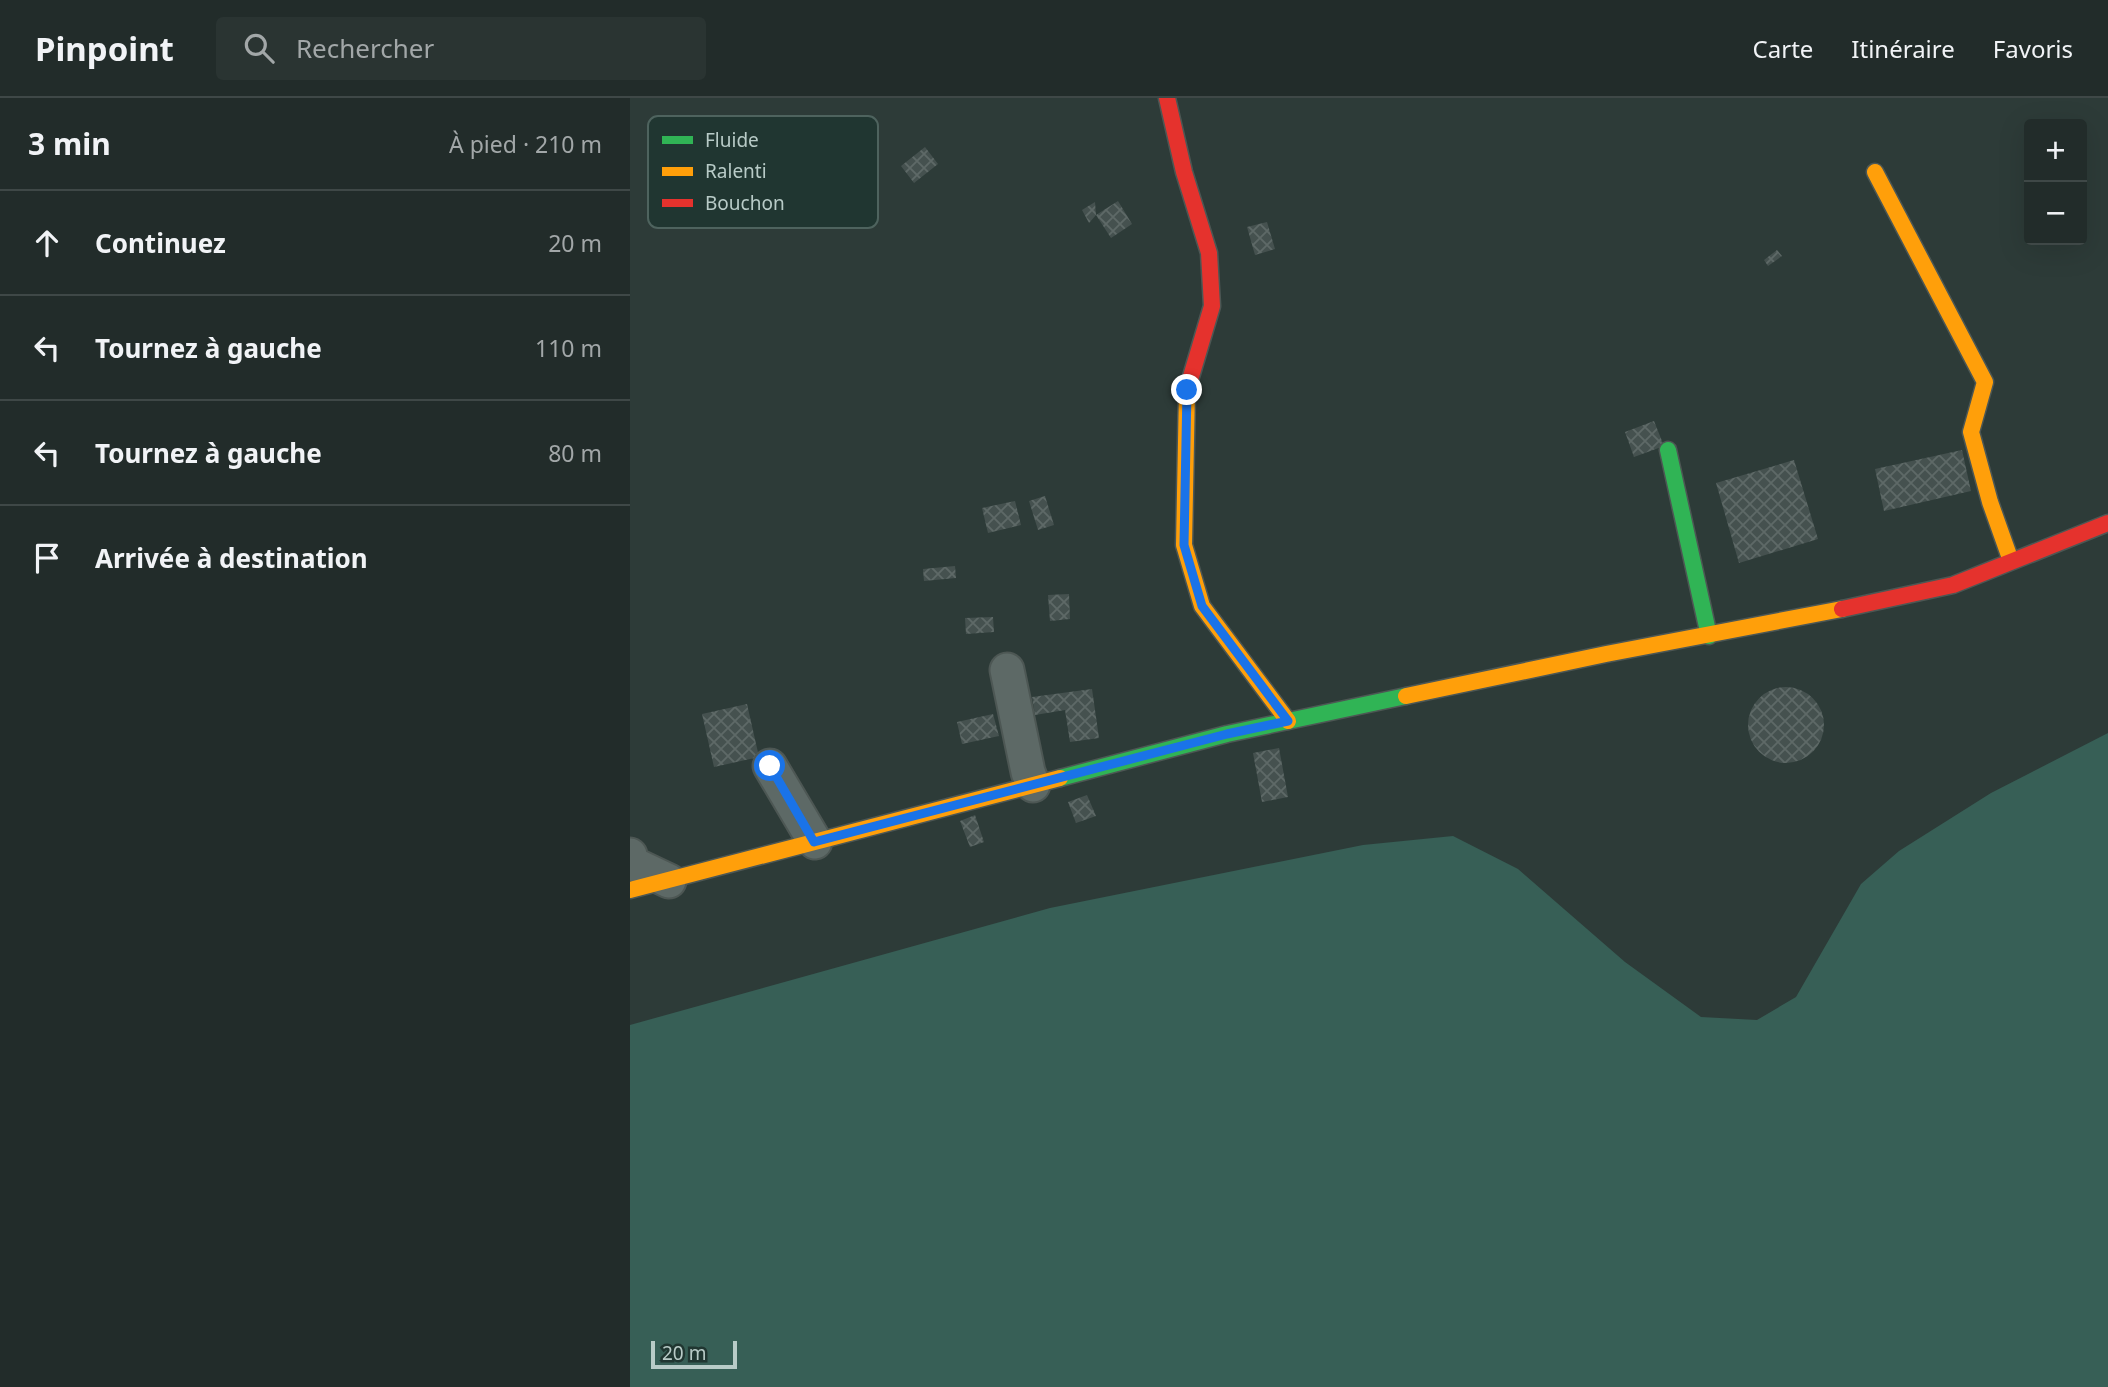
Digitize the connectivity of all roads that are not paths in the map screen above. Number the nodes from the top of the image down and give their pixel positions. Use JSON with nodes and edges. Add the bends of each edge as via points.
{"nodes":[{"id":1,"x":1167,"y":98,"type":"edge"},
{"id":2,"x":1875,"y":172,"type":"dead end"},
{"id":3,"x":1668,"y":450,"type":"dead end"},
{"id":4,"x":2108,"y":523,"type":"edge"},
{"id":5,"x":2011,"y":561,"type":"junction"},
{"id":6,"x":1709,"y":636,"type":"junction"},
{"id":7,"x":1007,"y":670,"type":"dead end"},
{"id":8,"x":1288,"y":721,"type":"junction"},
{"id":9,"x":770,"y":766,"type":"dead end"},
{"id":10,"x":1033,"y":785,"type":"junction"},
{"id":11,"x":814,"y":842,"type":"junction"},
{"id":12,"x":630,"y":855,"type":"edge"},
{"id":13,"x":669,"y":881,"type":"junction"},
{"id":14,"x":630,"y":890,"type":"edge"}],
"edges":[{"from":1,"to":8,"type":"main road","via":[[1209,253],[1212,306],[1187,390],[1184,545],[1202,606]]},
{"from":2,"to":5,"type":"main road","via":[[1985,382],[1971,432]]},
{"from":3,"to":6,"type":"main road"},
{"from":4,"to":5,"type":"main road"},
{"from":5,"to":6,"type":"main road","via":[[1953,585]]},
{"from":6,"to":8,"type":"main road"},
{"from":7,"to":10,"type":"street"},
{"from":8,"to":10,"type":"main road"},
{"from":9,"to":11,"type":"street"},
{"from":10,"to":11,"type":"main road"},
{"from":11,"to":13,"type":"main road"},
{"from":12,"to":13,"type":"street","via":[[631,863]]},
{"from":13,"to":14,"type":"main road"}]}
